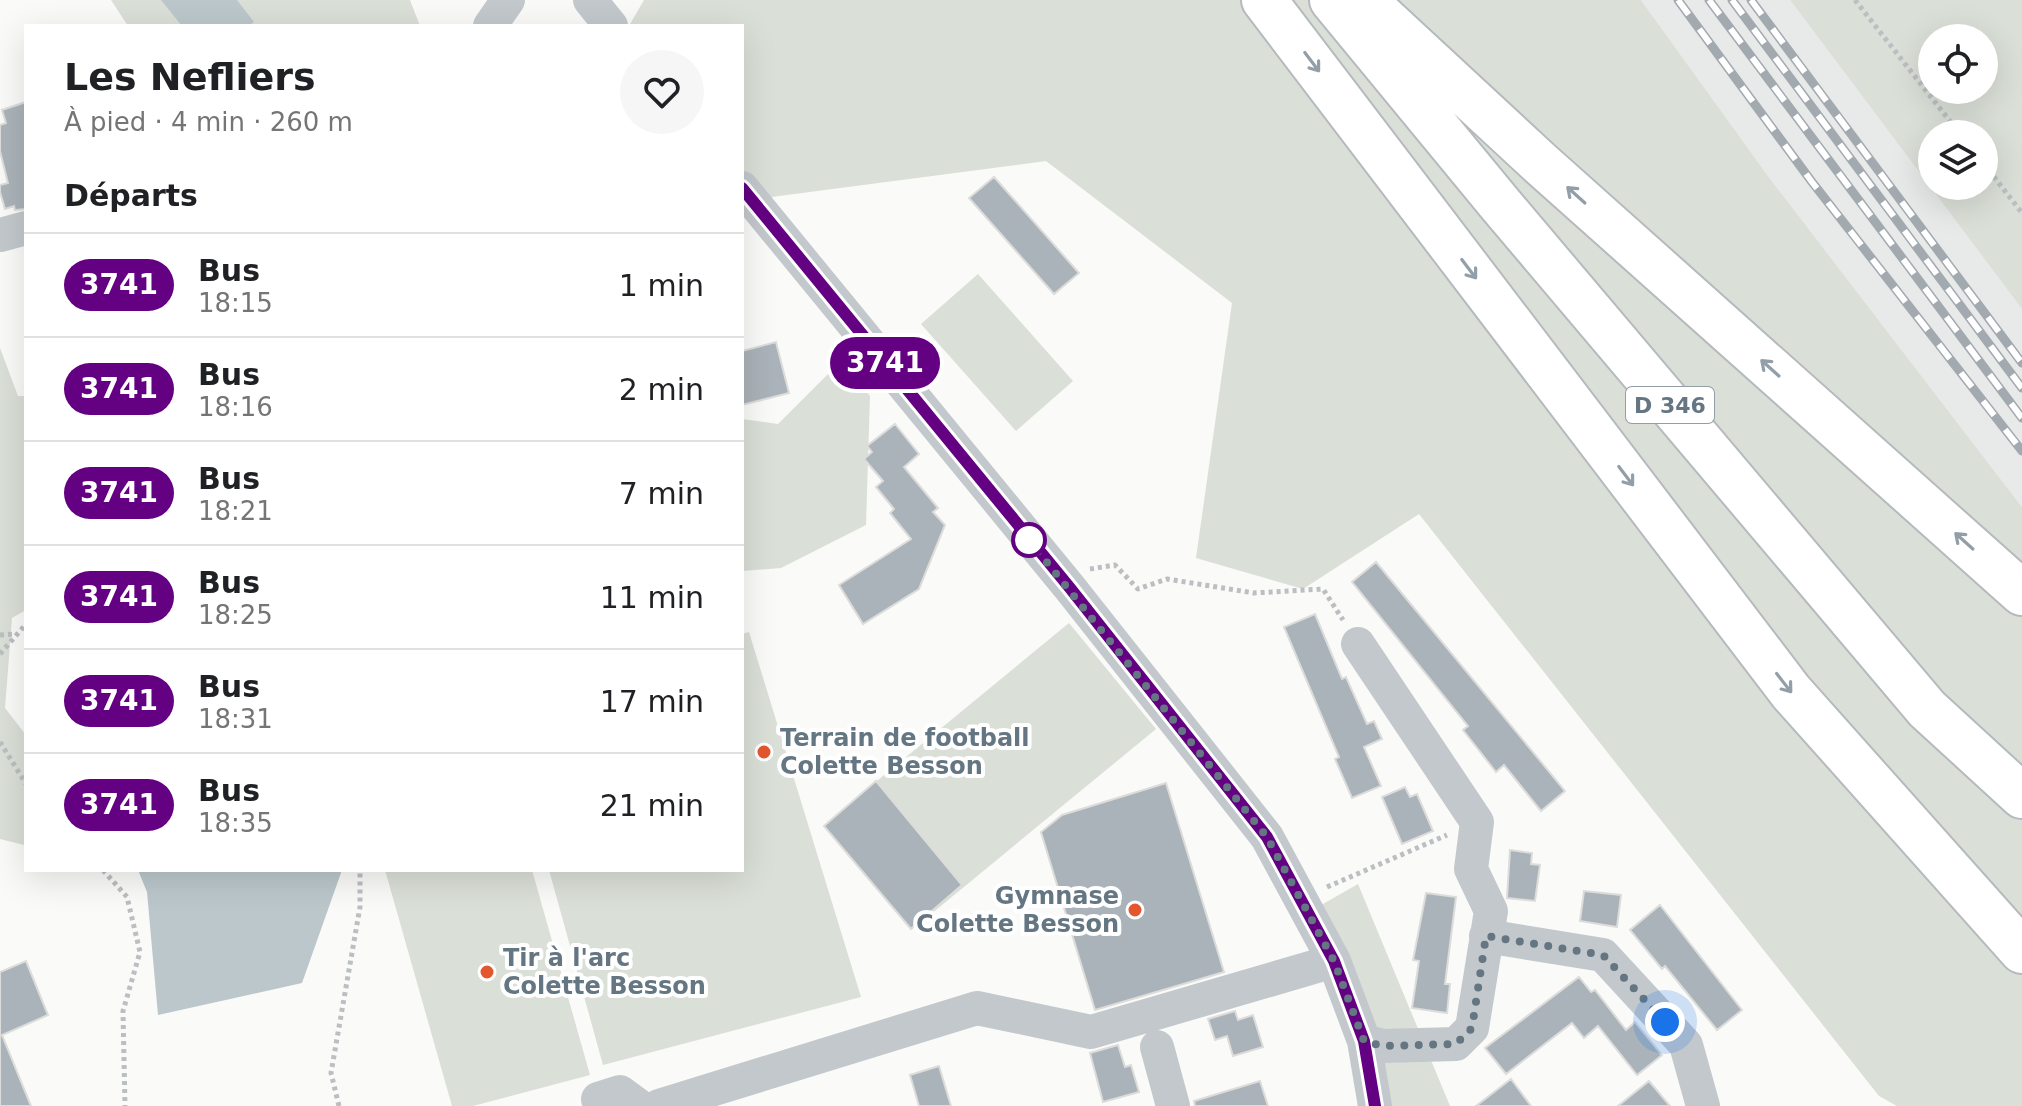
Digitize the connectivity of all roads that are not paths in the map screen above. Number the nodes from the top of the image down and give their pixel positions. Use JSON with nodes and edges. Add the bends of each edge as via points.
{"nodes":[{"id":1,"x":508,"y":0,"type":"edge"},
{"id":2,"x":590,"y":0,"type":"edge"},
{"id":3,"x":1264,"y":0,"type":"edge"},
{"id":4,"x":1332,"y":0,"type":"edge"},
{"id":5,"x":1364,"y":0,"type":"edge"},
{"id":6,"x":491,"y":24,"type":"edge"},
{"id":7,"x":609,"y":24,"type":"edge"},
{"id":8,"x":744,"y":190,"type":"edge"},
{"id":9,"x":24,"y":229,"type":"edge"},
{"id":10,"x":0,"y":235,"type":"edge"},
{"id":11,"x":2022,"y":593,"type":"edge"},
{"id":12,"x":1358,"y":644,"type":"road end"},
{"id":13,"x":2022,"y":796,"type":"edge"},
{"id":14,"x":1486,"y":936,"type":"junction"},
{"id":15,"x":2022,"y":951,"type":"edge"},
{"id":16,"x":1334,"y":961,"type":"junction"},
{"id":17,"x":1364,"y":1041,"type":"junction"},
{"id":18,"x":1157,"y":1047,"type":"dead end"},
{"id":19,"x":598,"y":1099,"type":"dead end"},
{"id":20,"x":639,"y":1106,"type":"edge"},
{"id":21,"x":659,"y":1106,"type":"edge"},
{"id":22,"x":1173,"y":1106,"type":"edge"},
{"id":23,"x":1375,"y":1106,"type":"edge"},
{"id":24,"x":1703,"y":1106,"type":"edge"}],
"edges":[{"from":1,"to":6,"type":"street"},
{"from":2,"to":7,"type":"street"},
{"from":3,"to":15,"type":"main road","one_way":true,"via":[[1791,692]]},
{"from":4,"to":13,"type":"main road","number":"D 346","via":[[1927,709]]},
{"from":11,"to":5,"type":"main road","one_way":true},
{"from":8,"to":16,"type":"street","via":[[1267,837]]},
{"from":9,"to":10,"type":"street"},
{"from":12,"to":14,"type":"street","via":[[1477,822],[1471,869],[1491,911]]},
{"from":14,"to":17,"type":"street","via":[[1472,1028],[1456,1044],[1382,1046]]},
{"from":14,"to":24,"type":"street","via":[[1603,955],[1686,1045]]},
{"from":16,"to":17,"type":"street"},
{"from":16,"to":21,"type":"street","via":[[1091,1032],[977,1008]]},
{"from":17,"to":23,"type":"street"},
{"from":18,"to":22,"type":"street"},
{"from":19,"to":20,"type":"street","via":[[620,1092]]}]}
